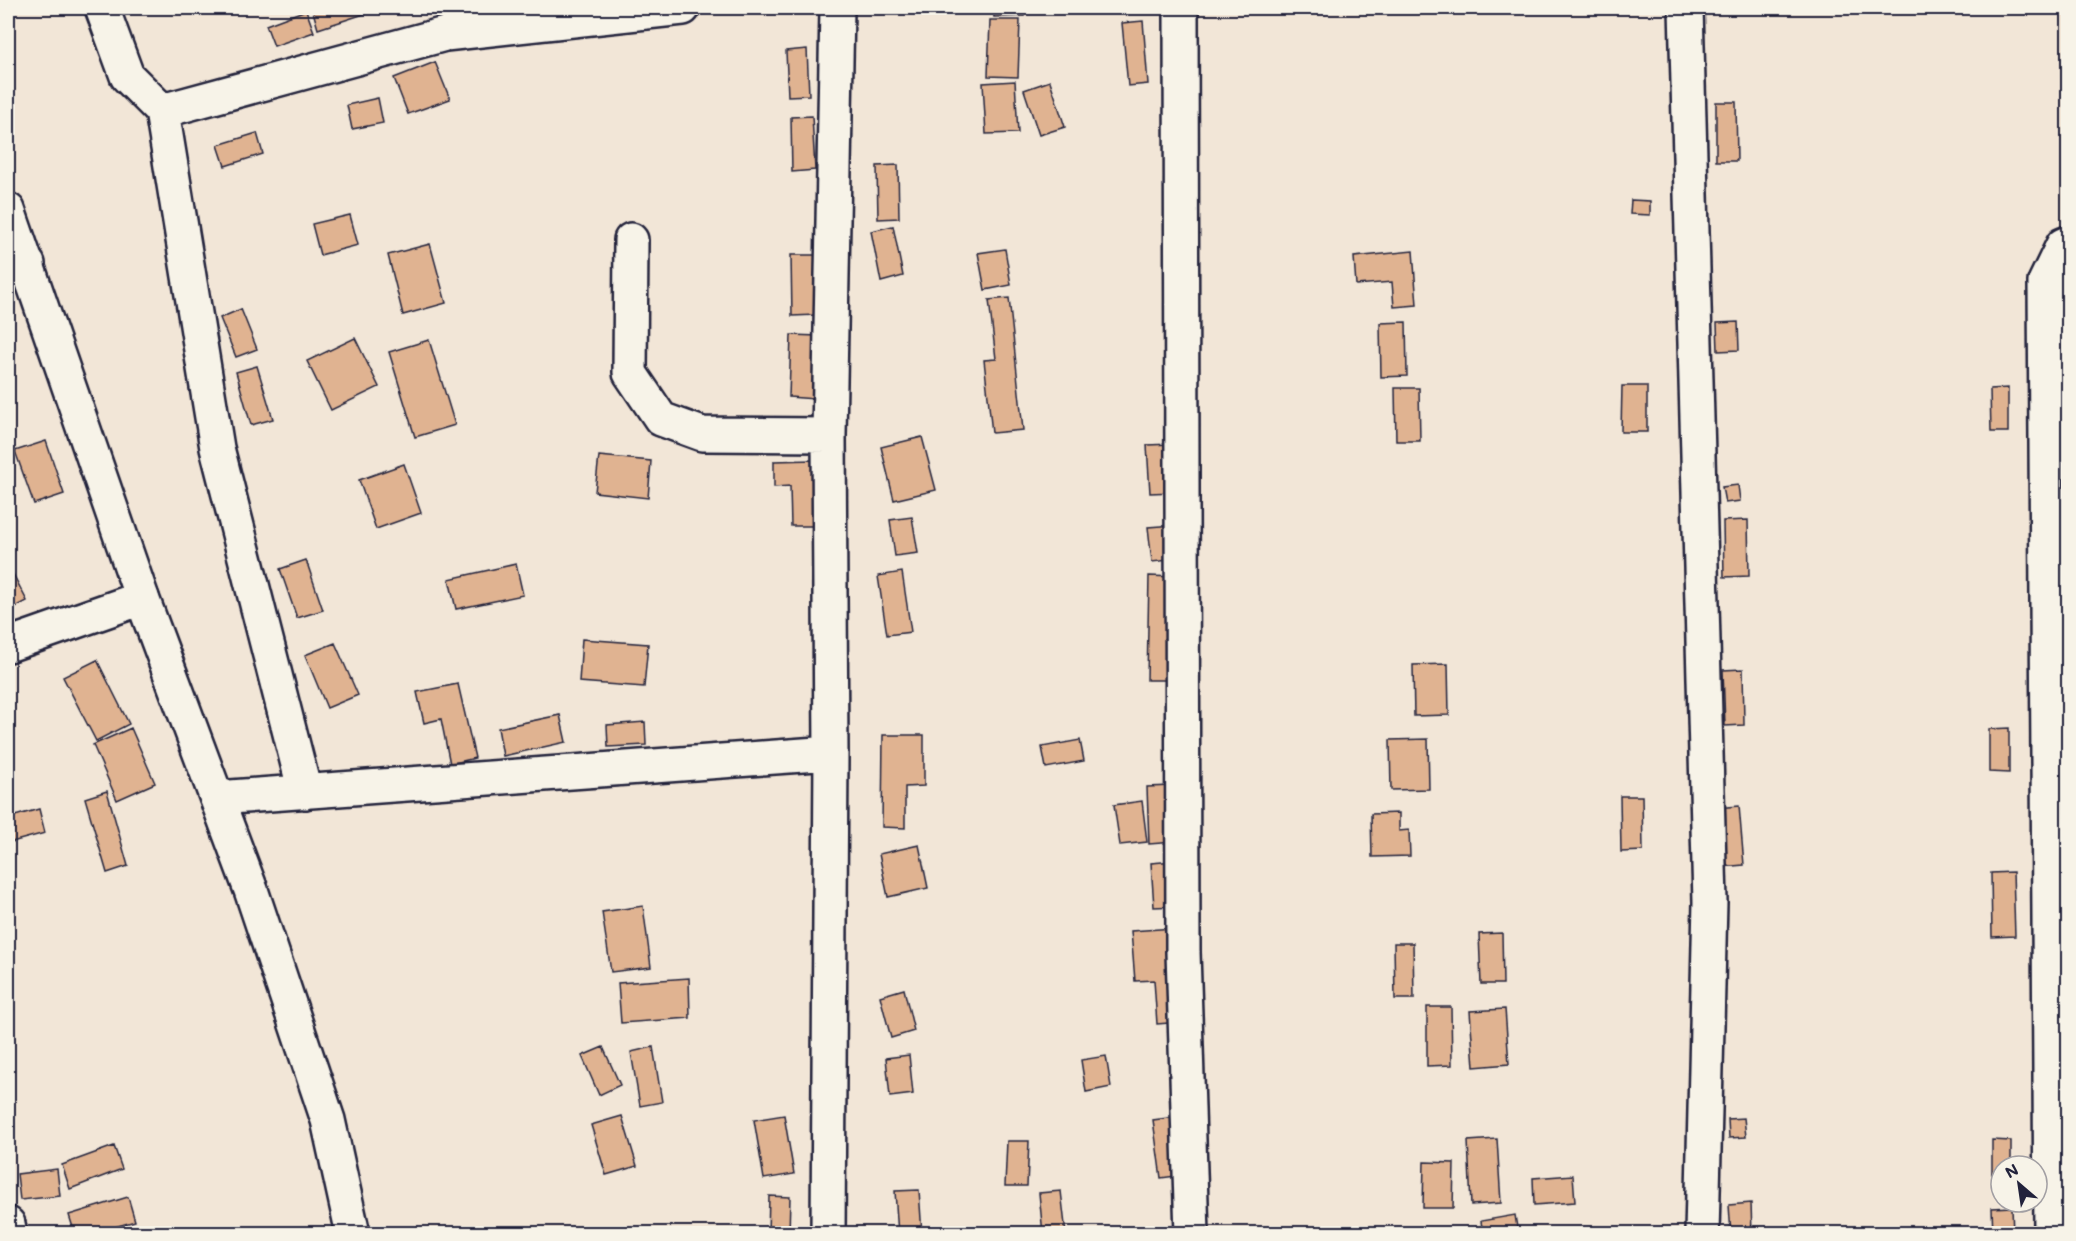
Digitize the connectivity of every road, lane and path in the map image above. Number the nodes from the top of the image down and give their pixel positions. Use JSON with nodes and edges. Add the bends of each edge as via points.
{"nodes":[{"id":1,"x":102,"y":8,"type":"edge"},
{"id":2,"x":683,"y":8,"type":"edge"},
{"id":3,"x":837,"y":8,"type":"edge"},
{"id":4,"x":1181,"y":8,"type":"edge"},
{"id":5,"x":1686,"y":8,"type":"edge"},
{"id":6,"x":162,"y":111,"type":"junction"},
{"id":7,"x":8,"y":210,"type":"edge"},
{"id":8,"x":631,"y":240,"type":"dead end"},
{"id":9,"x":2068,"y":243,"type":"edge"},
{"id":10,"x":18,"y":267,"type":"edge"},
{"id":11,"x":829,"y":435,"type":"junction"},
{"id":12,"x":142,"y":598,"type":"junction"},
{"id":13,"x":8,"y":645,"type":"edge"},
{"id":14,"x":831,"y":753,"type":"junction"},
{"id":15,"x":305,"y":792,"type":"junction"},
{"id":16,"x":217,"y":798,"type":"junction"},
{"id":17,"x":8,"y":1224,"type":"edge"},
{"id":18,"x":10,"y":1233,"type":"edge"},
{"id":19,"x":353,"y":1233,"type":"edge"},
{"id":20,"x":828,"y":1233,"type":"edge"},
{"id":21,"x":1192,"y":1233,"type":"edge"},
{"id":22,"x":1702,"y":1233,"type":"edge"},
{"id":23,"x":2051,"y":1233,"type":"edge"}],
"edges":[{"from":1,"to":6,"type":"street","via":[[127,76]]},
{"from":2,"to":6,"type":"street","via":[[445,34]]},
{"from":3,"to":11,"type":"street"},
{"from":4,"to":21,"type":"street","via":[[1183,952]]},
{"from":5,"to":22,"type":"street","via":[[1710,902]]},
{"from":6,"to":15,"type":"street","via":[[217,448]]},
{"from":7,"to":10,"type":"street"},
{"from":8,"to":11,"type":"street","via":[[630,373],[661,419],[702,434]]},
{"from":9,"to":23,"type":"street","via":[[2063,245],[2045,282]]},
{"from":10,"to":12,"type":"street"},
{"from":11,"to":14,"type":"street"},
{"from":12,"to":13,"type":"street"},
{"from":12,"to":16,"type":"street"},
{"from":14,"to":15,"type":"street"},
{"from":14,"to":20,"type":"street"},
{"from":15,"to":16,"type":"street"},
{"from":16,"to":19,"type":"street","via":[[328,1120]]},
{"from":17,"to":18,"type":"street"}]}
